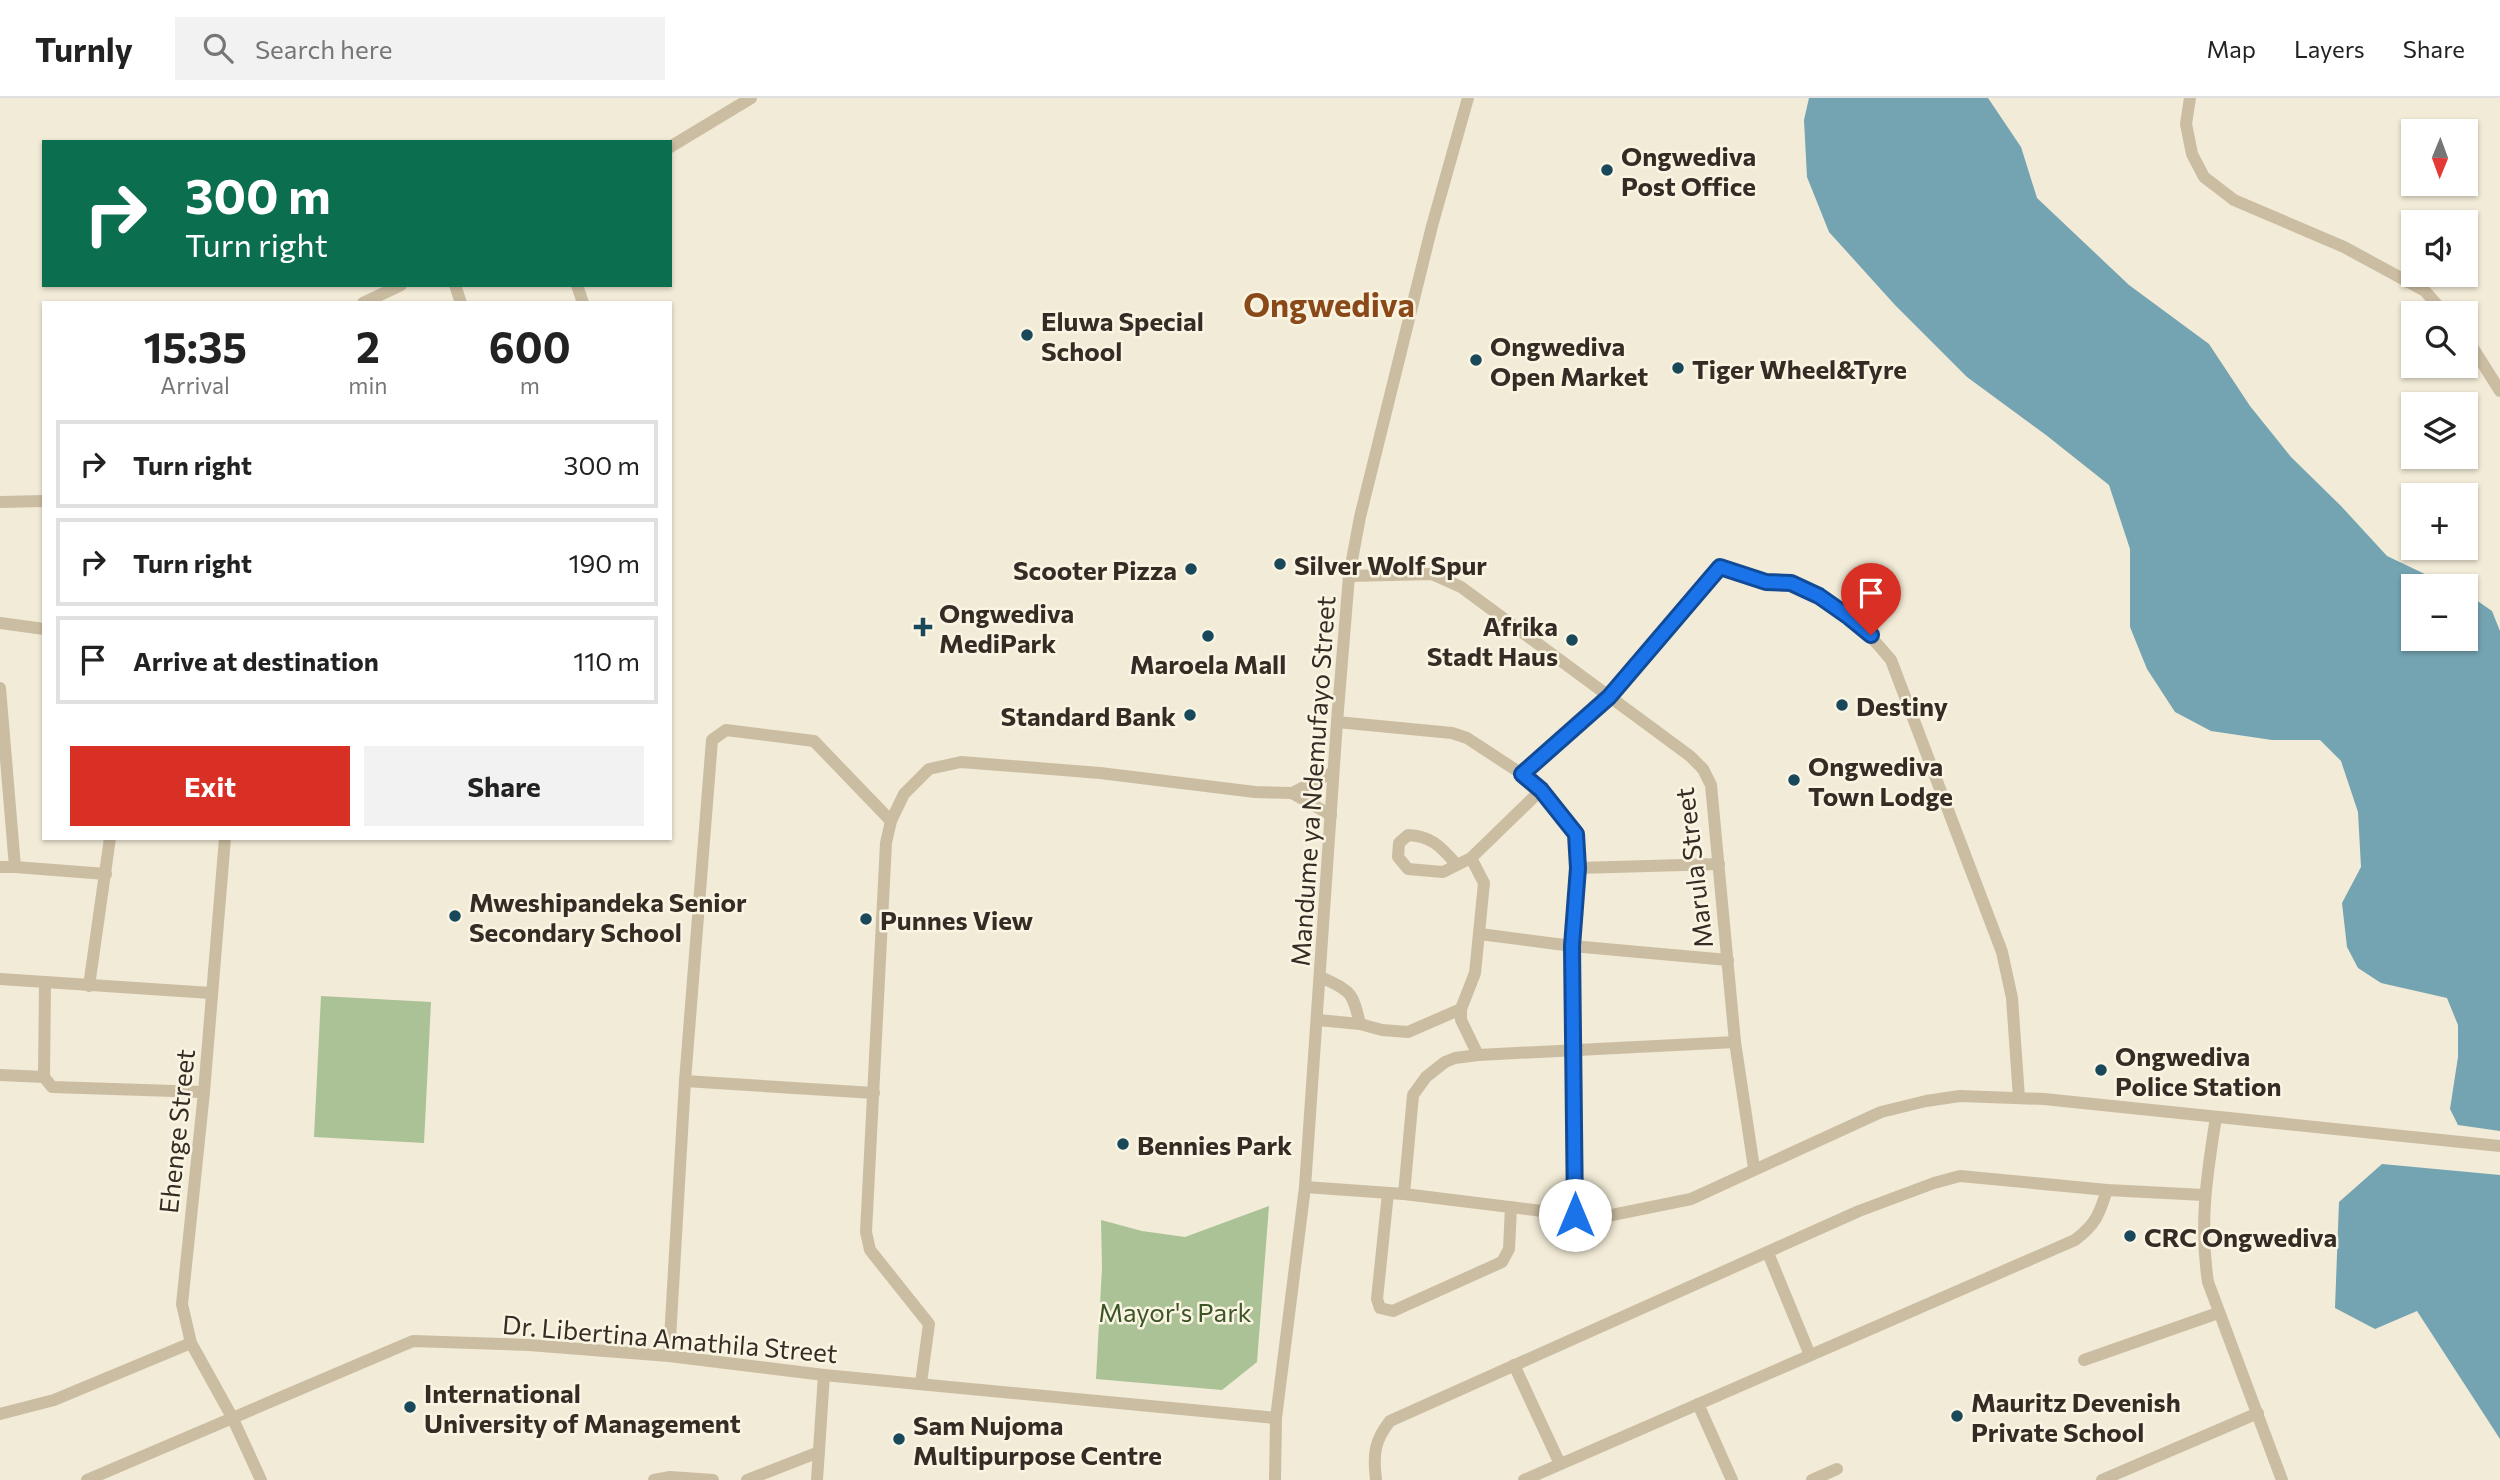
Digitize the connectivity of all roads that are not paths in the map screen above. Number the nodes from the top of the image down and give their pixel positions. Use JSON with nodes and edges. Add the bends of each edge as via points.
{"nodes":[{"id":1,"x":751,"y":98,"type":"edge"},
{"id":2,"x":1468,"y":98,"type":"edge"},
{"id":3,"x":2190,"y":98,"type":"edge"},
{"id":4,"x":672,"y":146,"type":"edge"},
{"id":5,"x":397,"y":287,"type":"edge"},
{"id":6,"x":367,"y":301,"type":"edge"},
{"id":7,"x":2433,"y":301,"type":"edge"},
{"id":8,"x":2478,"y":357,"type":"edge"},
{"id":9,"x":2500,"y":391,"type":"edge"},
{"id":10,"x":42,"y":501,"type":"edge"},
{"id":11,"x":0,"y":502,"type":"edge"},
{"id":12,"x":1349,"y":576,"type":"junction"},
{"id":13,"x":0,"y":623,"type":"edge"},
{"id":14,"x":42,"y":629,"type":"edge"},
{"id":15,"x":0,"y":688,"type":"edge"},
{"id":16,"x":1609,"y":697,"type":"junction"},
{"id":17,"x":1337,"y":722,"type":"junction"},
{"id":18,"x":1333,"y":772,"type":"junction"},
{"id":19,"x":1522,"y":774,"type":"junction"},
{"id":20,"x":1541,"y":790,"type":"junction"},
{"id":21,"x":1292,"y":793,"type":"junction"},
{"id":22,"x":1331,"y":815,"type":"junction"},
{"id":23,"x":891,"y":821,"type":"junction"},
{"id":24,"x":110,"y":840,"type":"edge"},
{"id":25,"x":225,"y":840,"type":"edge"},
{"id":26,"x":1471,"y":858,"type":"junction"},
{"id":27,"x":1457,"y":864,"type":"dead end"},
{"id":28,"x":1719,"y":864,"type":"junction"},
{"id":29,"x":0,"y":866,"type":"edge"},
{"id":30,"x":15,"y":867,"type":"junction"},
{"id":31,"x":1578,"y":868,"type":"junction"},
{"id":32,"x":106,"y":874,"type":"junction"},
{"id":33,"x":1480,"y":934,"type":"junction"},
{"id":34,"x":1572,"y":946,"type":"junction"},
{"id":35,"x":1727,"y":960,"type":"junction"},
{"id":36,"x":1321,"y":977,"type":"junction"},
{"id":37,"x":0,"y":979,"type":"edge"},
{"id":38,"x":45,"y":984,"type":"junction"},
{"id":39,"x":89,"y":986,"type":"junction"},
{"id":40,"x":211,"y":993,"type":"junction"},
{"id":41,"x":1461,"y":1009,"type":"junction"},
{"id":42,"x":1318,"y":1020,"type":"junction"},
{"id":43,"x":1360,"y":1024,"type":"junction"},
{"id":44,"x":1735,"y":1042,"type":"junction"},
{"id":45,"x":1574,"y":1052,"type":"junction"},
{"id":46,"x":1478,"y":1055,"type":"junction"},
{"id":47,"x":0,"y":1075,"type":"edge"},
{"id":48,"x":44,"y":1077,"type":"junction"},
{"id":49,"x":685,"y":1081,"type":"junction"},
{"id":50,"x":204,"y":1092,"type":"junction"},
{"id":51,"x":874,"y":1093,"type":"junction"},
{"id":52,"x":2020,"y":1098,"type":"junction"},
{"id":53,"x":2216,"y":1116,"type":"junction"},
{"id":54,"x":2500,"y":1146,"type":"edge"},
{"id":55,"x":1754,"y":1168,"type":"junction"},
{"id":56,"x":1305,"y":1187,"type":"junction"},
{"id":57,"x":2107,"y":1190,"type":"junction"},
{"id":58,"x":1388,"y":1193,"type":"junction"},
{"id":59,"x":1404,"y":1194,"type":"junction"},
{"id":60,"x":2204,"y":1195,"type":"junction"},
{"id":61,"x":1511,"y":1207,"type":"junction"},
{"id":62,"x":1575,"y":1215,"type":"junction"},
{"id":63,"x":1768,"y":1253,"type":"junction"},
{"id":64,"x":2218,"y":1313,"type":"junction"},
{"id":65,"x":191,"y":1343,"type":"junction"},
{"id":66,"x":1810,"y":1355,"type":"junction"},
{"id":67,"x":669,"y":1356,"type":"junction"},
{"id":68,"x":2084,"y":1360,"type":"dead end"},
{"id":69,"x":1514,"y":1365,"type":"junction"},
{"id":70,"x":824,"y":1375,"type":"junction"},
{"id":71,"x":921,"y":1383,"type":"junction"},
{"id":72,"x":1698,"y":1404,"type":"junction"},
{"id":73,"x":2258,"y":1413,"type":"junction"},
{"id":74,"x":0,"y":1414,"type":"edge"},
{"id":75,"x":232,"y":1417,"type":"junction"},
{"id":76,"x":1276,"y":1418,"type":"junction"},
{"id":77,"x":819,"y":1452,"type":"junction"},
{"id":78,"x":1560,"y":1464,"type":"junction"},
{"id":79,"x":1838,"y":1469,"type":"dead end"},
{"id":80,"x":87,"y":1480,"type":"edge"},
{"id":81,"x":261,"y":1480,"type":"edge"},
{"id":82,"x":654,"y":1480,"type":"edge"},
{"id":83,"x":713,"y":1480,"type":"edge"},
{"id":84,"x":747,"y":1480,"type":"edge"},
{"id":85,"x":817,"y":1480,"type":"edge"},
{"id":86,"x":1275,"y":1480,"type":"edge"},
{"id":87,"x":1376,"y":1480,"type":"edge"},
{"id":88,"x":1524,"y":1480,"type":"edge"},
{"id":89,"x":1732,"y":1480,"type":"edge"},
{"id":90,"x":1812,"y":1480,"type":"edge"},
{"id":91,"x":2102,"y":1480,"type":"edge"},
{"id":92,"x":2282,"y":1480,"type":"edge"}],
"edges":[{"from":1,"to":4,"type":"street"},
{"from":2,"to":12,"type":"street","name":"Mandume ya Ndemufayo Street","via":[[1360,517]]},
{"from":3,"to":7,"type":"street","via":[[2186,124],[2192,154],[2204,177],[2234,200],[2344,247]]},
{"from":5,"to":6,"type":"street"},
{"from":8,"to":9,"type":"street"},
{"from":10,"to":11,"type":"street"},
{"from":12,"to":16,"type":"street","name":"Marula Street","via":[[1432,573],[1461,587]]},
{"from":12,"to":17,"type":"street","name":"Mandume ya Ndemufayo Street"},
{"from":13,"to":14,"type":"street"},
{"from":15,"to":30,"type":"street"},
{"from":16,"to":19,"type":"street"},
{"from":16,"to":28,"type":"street","name":"Marula Street","via":[[1703,769],[1712,785]]},
{"from":16,"to":52,"type":"street","via":[[1720,567],[1766,582],[1791,583],[1819,596],[1871,635],[1891,660],[2001,952],[2012,998]]},
{"from":17,"to":18,"type":"street","name":"Mandume ya Ndemufayo Street"},
{"from":17,"to":19,"type":"street","via":[[1452,733]]},
{"from":18,"to":21,"type":"street"},
{"from":18,"to":22,"type":"street","name":"Mandume ya Ndemufayo Street"},
{"from":19,"to":20,"type":"street"},
{"from":20,"to":26,"type":"street"},
{"from":20,"to":31,"type":"street","via":[[1576,834]]},
{"from":21,"to":22,"type":"street"},
{"from":21,"to":23,"type":"street","via":[[961,762],[929,769],[904,794]]},
{"from":22,"to":36,"type":"street","name":"Mandume ya Ndemufayo Street"},
{"from":23,"to":49,"type":"street","via":[[814,741],[726,730],[712,740]]},
{"from":23,"to":51,"type":"street","via":[[886,843]]},
{"from":24,"to":32,"type":"street"},
{"from":25,"to":40,"type":"street","name":"Ehenge Street"},
{"from":26,"to":27,"type":"street"},
{"from":26,"to":33,"type":"street","via":[[1484,883]]},
{"from":28,"to":31,"type":"street"},
{"from":28,"to":35,"type":"street","name":"Marula Street"},
{"from":29,"to":30,"type":"street"},
{"from":30,"to":32,"type":"street"},
{"from":31,"to":34,"type":"street"},
{"from":32,"to":39,"type":"street"},
{"from":33,"to":34,"type":"street"},
{"from":33,"to":41,"type":"street","via":[[1475,973]]},
{"from":34,"to":35,"type":"street"},
{"from":34,"to":45,"type":"street"},
{"from":35,"to":44,"type":"street","name":"Marula Street"},
{"from":36,"to":42,"type":"street","name":"Mandume ya Ndemufayo Street"},
{"from":36,"to":43,"type":"street","via":[[1348,990]]},
{"from":37,"to":38,"type":"street"},
{"from":38,"to":39,"type":"street"},
{"from":38,"to":48,"type":"street"},
{"from":39,"to":40,"type":"street"},
{"from":40,"to":50,"type":"street","name":"Ehenge Street"},
{"from":41,"to":43,"type":"street","via":[[1408,1032]]},
{"from":41,"to":46,"type":"street","via":[[1461,1020]]},
{"from":42,"to":43,"type":"street"},
{"from":42,"to":56,"type":"street","name":"Mandume ya Ndemufayo Street"},
{"from":44,"to":45,"type":"street"},
{"from":44,"to":55,"type":"street","name":"Marula Street"},
{"from":45,"to":46,"type":"street"},
{"from":45,"to":62,"type":"street"},
{"from":46,"to":59,"type":"street","via":[[1445,1062],[1413,1095]]},
{"from":47,"to":48,"type":"street"},
{"from":48,"to":50,"type":"street","via":[[52,1087]]},
{"from":49,"to":51,"type":"street"},
{"from":49,"to":67,"type":"street"},
{"from":50,"to":65,"type":"street","name":"Ehenge Street","via":[[182,1304]]},
{"from":51,"to":71,"type":"street","via":[[866,1238],[874,1255],[929,1324]]},
{"from":52,"to":53,"type":"street"},
{"from":52,"to":55,"type":"street","via":[[1959,1096],[1881,1112]]},
{"from":53,"to":54,"type":"street"},
{"from":53,"to":60,"type":"street"},
{"from":55,"to":62,"type":"street","via":[[1690,1199],[1612,1215]]},
{"from":56,"to":58,"type":"street"},
{"from":56,"to":76,"type":"street","name":"Mandume ya Ndemufayo Street"},
{"from":57,"to":60,"type":"street"},
{"from":57,"to":63,"type":"street","via":[[1960,1176],[1859,1211]]},
{"from":57,"to":66,"type":"street","via":[[2093,1226],[2075,1240]]},
{"from":58,"to":59,"type":"street"},
{"from":58,"to":61,"type":"street","via":[[1377,1299],[1380,1308],[1393,1311],[1502,1262],[1509,1249]]},
{"from":59,"to":61,"type":"street"},
{"from":60,"to":64,"type":"street","via":[[2203,1249]]},
{"from":61,"to":62,"type":"street"},
{"from":63,"to":66,"type":"street"},
{"from":63,"to":69,"type":"street"},
{"from":64,"to":68,"type":"street"},
{"from":64,"to":73,"type":"street"},
{"from":65,"to":74,"type":"street","via":[[54,1400]]},
{"from":65,"to":75,"type":"street","name":"Ehenge Street"},
{"from":66,"to":72,"type":"street"},
{"from":67,"to":70,"type":"street","name":"Dr. Libertina Amathila Street"},
{"from":67,"to":75,"type":"street","name":"Dr. Libertina Amathila Street","via":[[413,1340]]},
{"from":69,"to":78,"type":"street"},
{"from":69,"to":87,"type":"street","via":[[1390,1420],[1378,1436]]},
{"from":70,"to":71,"type":"street","name":"Dr. Libertina Amathila Street"},
{"from":70,"to":77,"type":"street"},
{"from":71,"to":76,"type":"street","name":"Dr. Libertina Amathila Street"},
{"from":72,"to":78,"type":"street"},
{"from":72,"to":89,"type":"street"},
{"from":73,"to":91,"type":"street"},
{"from":73,"to":92,"type":"street"},
{"from":75,"to":80,"type":"street","name":"Dr. Libertina Amathila Street"},
{"from":75,"to":81,"type":"street","name":"Ehenge Street"},
{"from":76,"to":86,"type":"street","name":"Mandume ya Ndemufayo Street"},
{"from":77,"to":84,"type":"street"},
{"from":77,"to":85,"type":"street"},
{"from":78,"to":88,"type":"street"},
{"from":79,"to":90,"type":"street"},
{"from":82,"to":83,"type":"street"}]}
